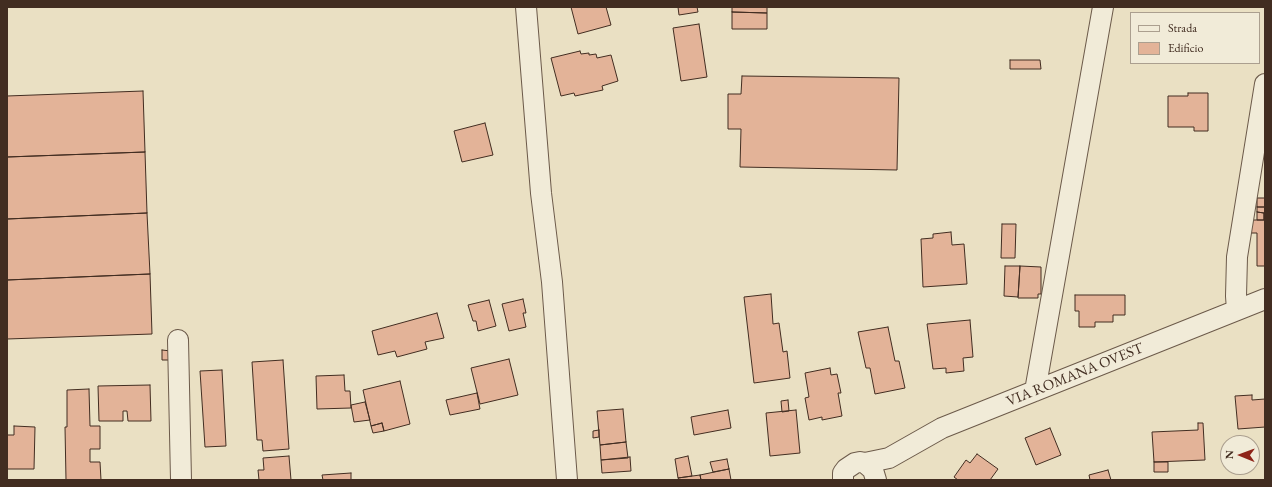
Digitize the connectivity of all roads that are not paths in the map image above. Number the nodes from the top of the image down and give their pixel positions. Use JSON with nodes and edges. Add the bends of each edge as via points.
{"nodes":[{"id":1,"x":526,"y":7,"type":"edge"},
{"id":2,"x":1103,"y":7,"type":"edge"},
{"id":3,"x":1265,"y":84,"type":"edge"},
{"id":4,"x":1261,"y":130,"type":"edge"},
{"id":5,"x":1265,"y":299,"type":"edge"},
{"id":6,"x":1237,"y":310,"type":"junction"},
{"id":7,"x":178,"y":340,"type":"dead end"},
{"id":8,"x":1035,"y":391,"type":"junction"},
{"id":9,"x":872,"y":473,"type":"edge"},
{"id":10,"x":839,"y":478,"type":"edge"},
{"id":11,"x":181,"y":480,"type":"edge"},
{"id":12,"x":567,"y":480,"type":"edge"}],
"edges":[{"from":1,"to":12,"type":"street","via":[[541,193],[552,282]]},
{"from":2,"to":8,"type":"street"},
{"from":3,"to":4,"type":"street"},
{"from":4,"to":6,"type":"street","via":[[1237,257]]},
{"from":5,"to":6,"type":"street","name":"VIA ROMANA OVEST"},
{"from":6,"to":8,"type":"street","name":"VIA ROMANA OVEST"},
{"from":7,"to":11,"type":"street"},
{"from":8,"to":9,"type":"street","name":"VIA ROMANA OVEST","via":[[942,428],[889,458]]},
{"from":9,"to":10,"type":"street","name":"VIA ROMANA OVEST","via":[[855,462]]}]}
